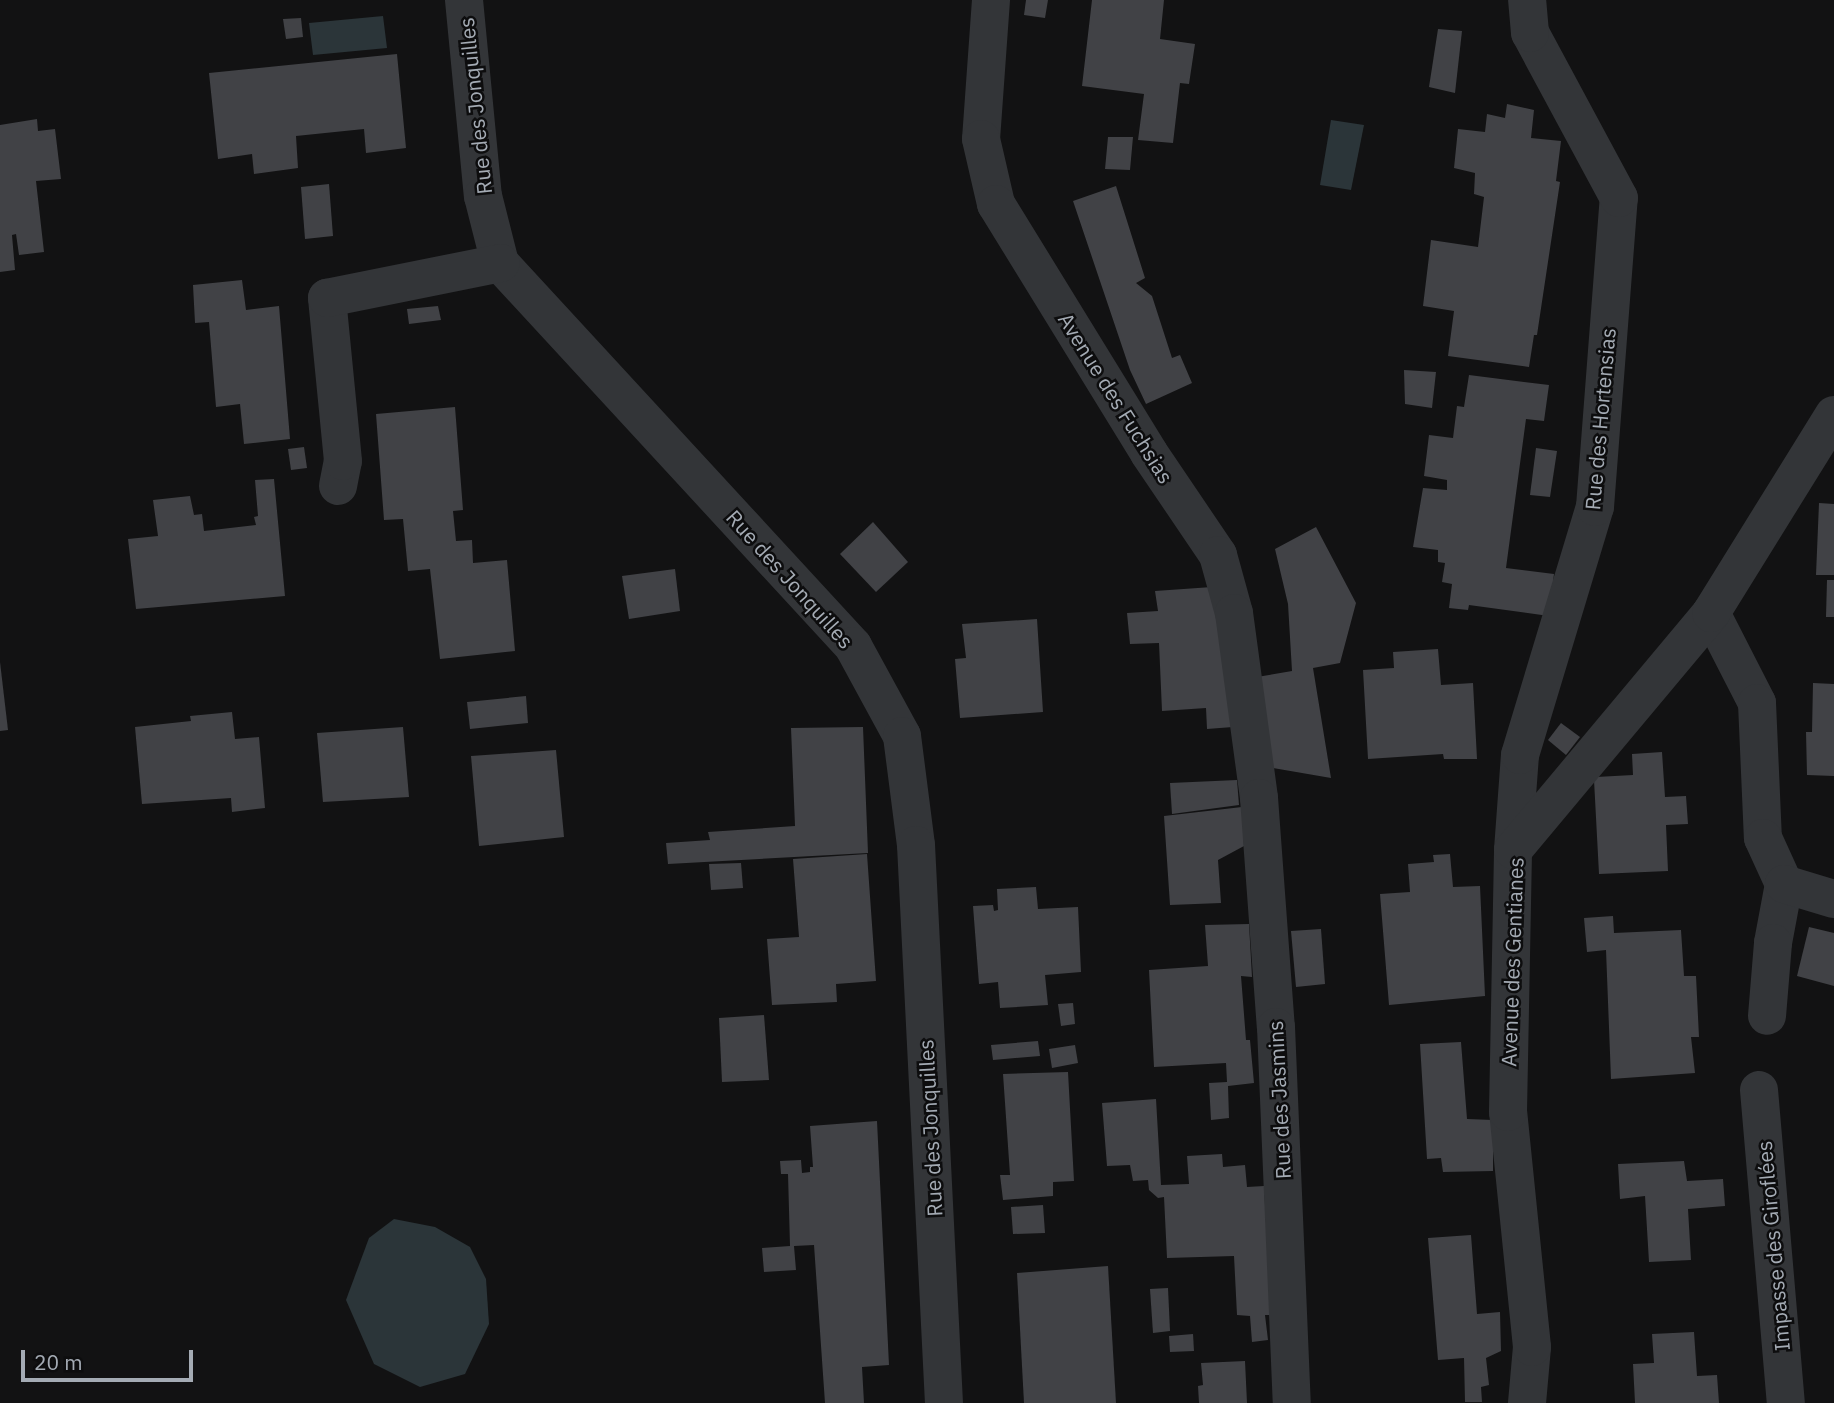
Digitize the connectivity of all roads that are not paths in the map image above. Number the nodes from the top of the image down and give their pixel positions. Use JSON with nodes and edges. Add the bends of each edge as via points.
{"nodes":[{"id":1,"x":464,"y":0,"type":"edge"},
{"id":2,"x":992,"y":0,"type":"edge"},
{"id":3,"x":1527,"y":0,"type":"edge"},
{"id":4,"x":500,"y":263,"type":"junction"},
{"id":5,"x":1834,"y":415,"type":"edge"},
{"id":6,"x":338,"y":486,"type":"dead end"},
{"id":7,"x":1711,"y":613,"type":"junction"},
{"id":8,"x":1259,"y":798,"type":"joint"},
{"id":9,"x":1513,"y":850,"type":"junction"},
{"id":10,"x":1834,"y":874,"type":"edge"},
{"id":11,"x":1784,"y":884,"type":"junction"},
{"id":12,"x":1834,"y":899,"type":"edge"},
{"id":13,"x":1767,"y":1016,"type":"dead end"},
{"id":14,"x":1759,"y":1090,"type":"dead end"},
{"id":15,"x":1528,"y":1402,"type":"edge"},
{"id":16,"x":944,"y":1403,"type":"edge"},
{"id":17,"x":1292,"y":1403,"type":"edge"},
{"id":18,"x":1786,"y":1403,"type":"edge"}],
"edges":[{"from":1,"to":4,"type":"street","name":"Rue des Jonquilles","via":[[483,196]]},
{"from":2,"to":8,"type":"street","name":"Avenue des Fuchsias","via":[[981,139],[996,204],[1149,453],[1218,555],[1234,613]]},
{"from":3,"to":9,"type":"street","name":"Rue des Hortensias","via":[[1530,33],[1619,198],[1595,507],[1520,755]]},
{"from":4,"to":6,"type":"street","via":[[327,298],[343,461]]},
{"from":4,"to":16,"type":"street","name":"Rue des Jonquilles","via":[[853,646],[902,736],[916,845]]},
{"from":5,"to":7,"type":"street","name":"Avenue des Gentianes"},
{"from":7,"to":9,"type":"street","name":"Avenue des Gentianes"},
{"from":7,"to":11,"type":"street","via":[[1757,703],[1763,838]]},
{"from":8,"to":17,"type":"street","name":"Rue des Jasmins","via":[[1276,1027]]},
{"from":9,"to":15,"type":"street","name":"Avenue des Gentianes","via":[[1508,1112],[1532,1348]]},
{"from":10,"to":11,"type":"street"},
{"from":11,"to":12,"type":"street"},
{"from":11,"to":13,"type":"street"},
{"from":14,"to":18,"type":"street","name":"Impasse des Giroflées"}]}
